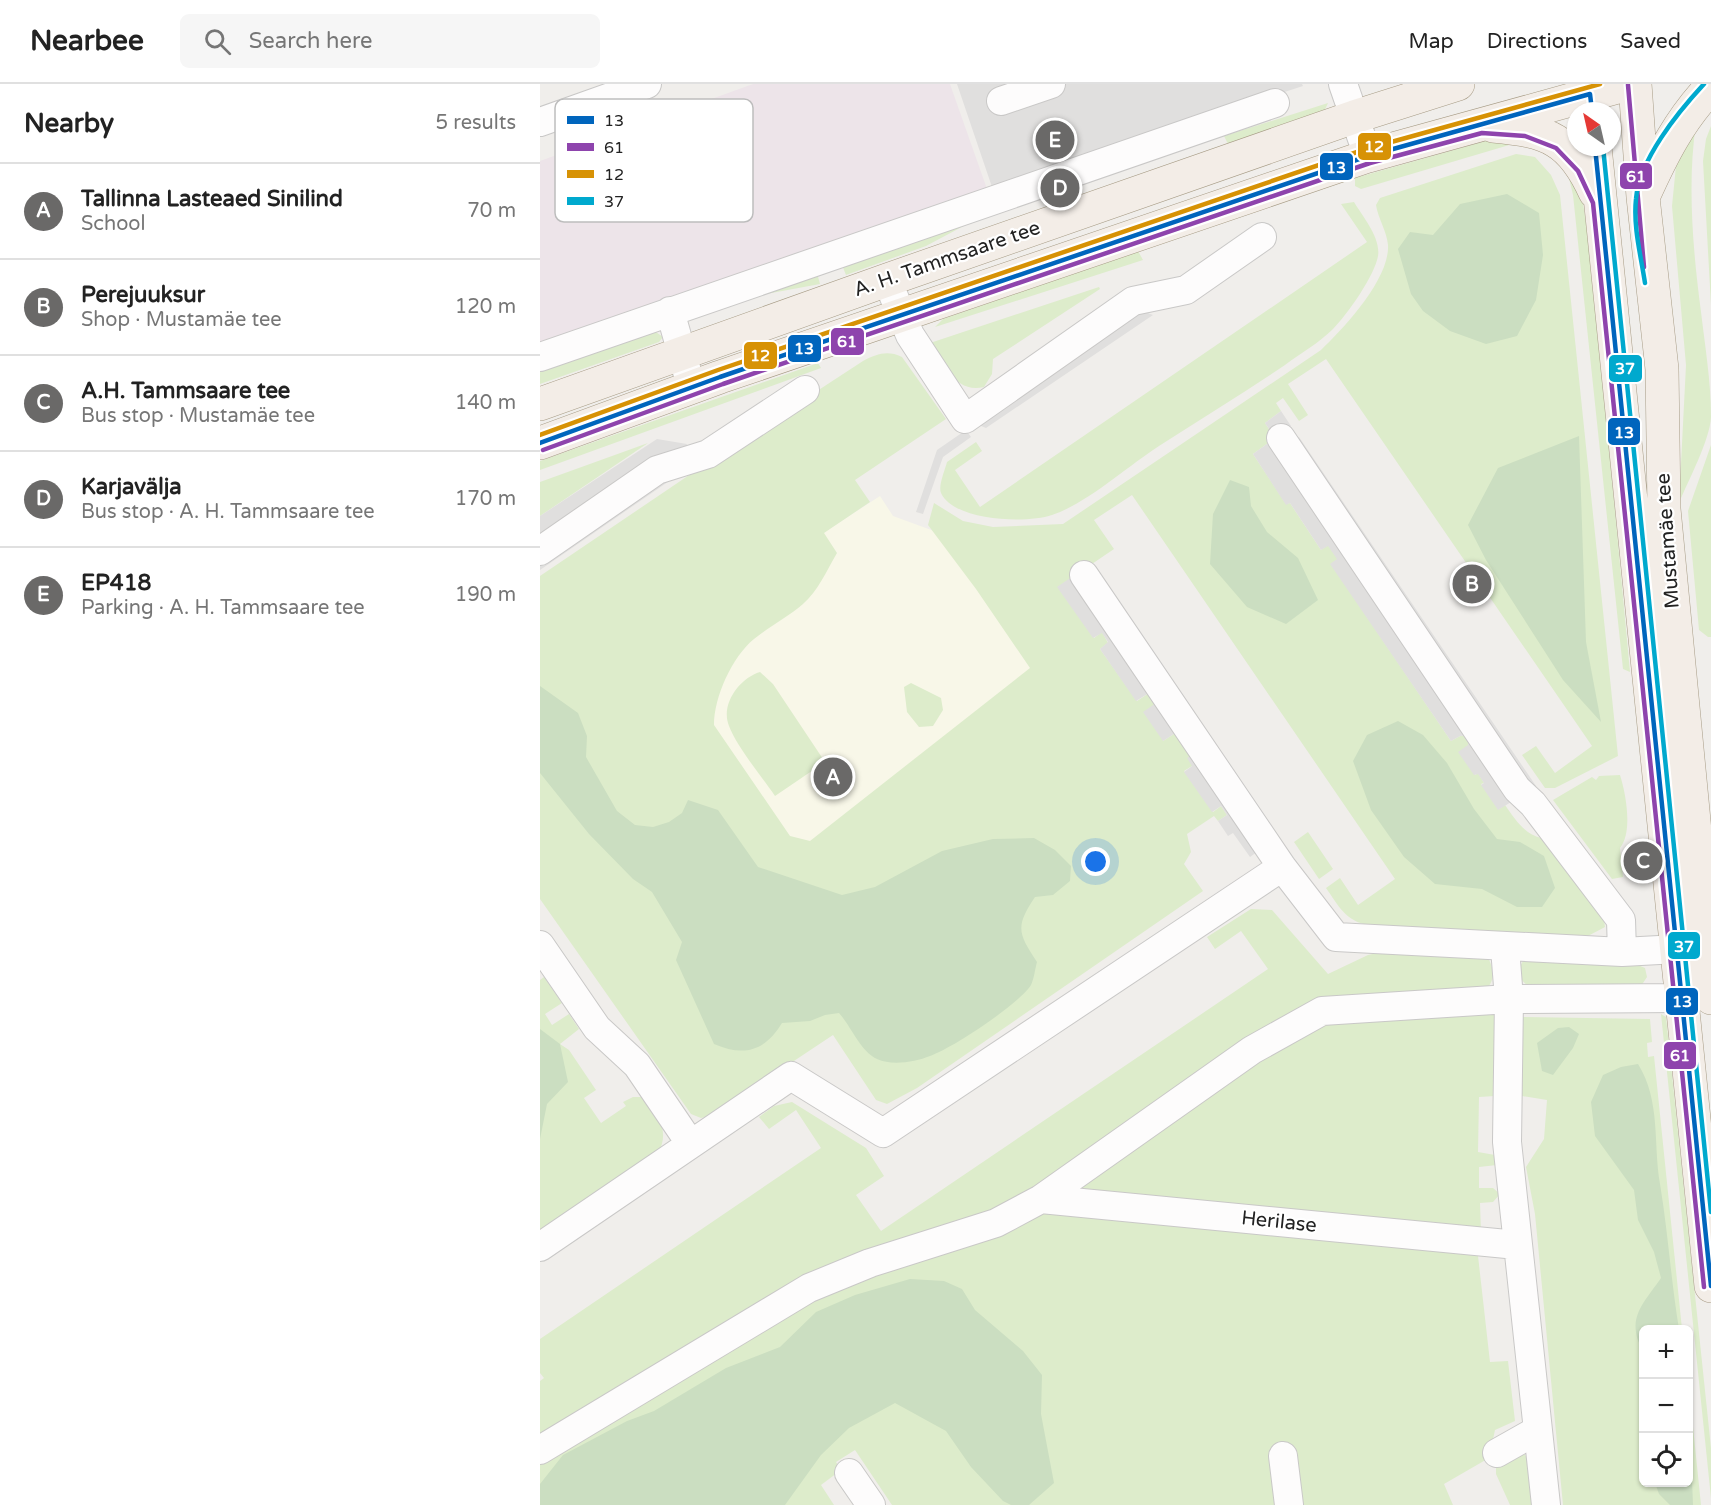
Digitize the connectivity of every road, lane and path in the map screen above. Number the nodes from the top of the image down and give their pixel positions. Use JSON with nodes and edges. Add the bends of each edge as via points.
{"nodes":[{"id":1,"x":647,"y":84,"type":"edge"},
{"id":2,"x":1051,"y":84,"type":"edge"},
{"id":3,"x":1343,"y":84,"type":"edge"},
{"id":4,"x":1458,"y":84,"type":"edge"},
{"id":5,"x":1628,"y":84,"type":"edge"},
{"id":6,"x":1635,"y":84,"type":"edge"},
{"id":7,"x":1711,"y":87,"type":"edge"},
{"id":8,"x":1590,"y":96,"type":"edge"},
{"id":9,"x":605,"y":99,"type":"edge"},
{"id":10,"x":1001,"y":101,"type":"dead end"},
{"id":11,"x":1275,"y":103,"type":"dead end"},
{"id":12,"x":555,"y":117,"type":"edge"},
{"id":13,"x":1354,"y":117,"type":"junction"},
{"id":14,"x":540,"y":122,"type":"edge"},
{"id":15,"x":1481,"y":125,"type":"junction"},
{"id":16,"x":1368,"y":156,"type":"junction"},
{"id":17,"x":1596,"y":156,"type":"edge"},
{"id":18,"x":1643,"y":197,"type":"junction"},
{"id":19,"x":1600,"y":201,"type":"junction"},
{"id":20,"x":1262,"y":237,"type":"dead end"},
{"id":21,"x":887,"y":280,"type":"junction"},
{"id":22,"x":670,"y":311,"type":"junction"},
{"id":23,"x":901,"y":315,"type":"junction"},
{"id":24,"x":683,"y":352,"type":"junction"},
{"id":25,"x":540,"y":357,"type":"edge"},
{"id":26,"x":691,"y":388,"type":"junction"},
{"id":27,"x":805,"y":390,"type":"dead end"},
{"id":28,"x":540,"y":404,"type":"edge"},
{"id":29,"x":1281,"y":438,"type":"dead end"},
{"id":30,"x":540,"y":443,"type":"edge"},
{"id":31,"x":540,"y":551,"type":"edge"},
{"id":32,"x":1084,"y":575,"type":"dead end"},
{"id":33,"x":1282,"y":867,"type":"junction"},
{"id":34,"x":1694,"y":886,"type":"edge"},
{"id":35,"x":540,"y":945,"type":"edge"},
{"id":36,"x":1505,"y":948,"type":"junction"},
{"id":37,"x":1665,"y":950,"type":"junction"},
{"id":38,"x":1622,"y":952,"type":"junction"},
{"id":39,"x":1700,"y":989,"type":"edge"},
{"id":40,"x":1509,"y":999,"type":"junction"},
{"id":41,"x":690,"y":1143,"type":"junction"},
{"id":42,"x":1041,"y":1199,"type":"junction"},
{"id":43,"x":1517,"y":1245,"type":"junction"},
{"id":44,"x":540,"y":1247,"type":"edge"},
{"id":45,"x":1711,"y":1286,"type":"edge"},
{"id":46,"x":1536,"y":1431,"type":"junction"},
{"id":47,"x":540,"y":1450,"type":"edge"},
{"id":48,"x":1497,"y":1453,"type":"dead end"},
{"id":49,"x":1283,"y":1456,"type":"dead end"},
{"id":50,"x":849,"y":1473,"type":"dead end"},
{"id":51,"x":871,"y":1505,"type":"edge"},
{"id":52,"x":1289,"y":1505,"type":"edge"},
{"id":53,"x":1546,"y":1505,"type":"edge"}],
"edges":[{"from":1,"to":9,"type":"street"},
{"from":2,"to":10,"type":"street"},
{"from":3,"to":13,"type":"street"},
{"from":4,"to":13,"type":"main road","name":"A. H. Tammsaare tee"},
{"from":5,"to":8,"type":"main road","name":"A. H. Tammsaare tee"},
{"from":6,"to":18,"type":"main road","name":"Mustamäe tee"},
{"from":7,"to":18,"type":"main road","via":[[1690,109],[1667,146]]},
{"from":8,"to":15,"type":"main road","name":"A. H. Tammsaare tee"},
{"from":11,"to":22,"type":"street"},
{"from":12,"to":14,"type":"street"},
{"from":13,"to":16,"type":"street"},
{"from":13,"to":21,"type":"main road","name":"A. H. Tammsaare tee"},
{"from":15,"to":16,"type":"main road","name":"A. H. Tammsaare tee"},
{"from":15,"to":19,"type":"main road","via":[[1527,129],[1560,142],[1584,166]]},
{"from":16,"to":23,"type":"main road","name":"A. H. Tammsaare tee"},
{"from":17,"to":19,"type":"main road","name":"Mustamäe tee"},
{"from":18,"to":34,"type":"main road","name":"Mustamäe tee","via":[[1662,369],[1664,509]]},
{"from":19,"to":34,"type":"main road","name":"Mustamäe tee"},
{"from":20,"to":23,"type":"street","via":[[1186,290],[1133,301],[965,419]]},
{"from":21,"to":23,"type":"street"},
{"from":21,"to":24,"type":"main road","name":"A. H. Tammsaare tee"},
{"from":22,"to":24,"type":"street"},
{"from":22,"to":25,"type":"street"},
{"from":23,"to":26,"type":"main road","name":"A. H. Tammsaare tee"},
{"from":24,"to":26,"type":"street"},
{"from":24,"to":28,"type":"main road","name":"A. H. Tammsaare tee"},
{"from":26,"to":30,"type":"main road","name":"A. H. Tammsaare tee"},
{"from":27,"to":31,"type":"street","via":[[708,454],[657,470]]},
{"from":29,"to":38,"type":"street","via":[[1516,789],[1533,804],[1621,920]]},
{"from":32,"to":33,"type":"street"},
{"from":33,"to":36,"type":"street","via":[[1336,937]]},
{"from":33,"to":41,"type":"street","via":[[883,1133],[791,1076]]},
{"from":34,"to":37,"type":"main road","name":"Mustamäe tee"},
{"from":34,"to":39,"type":"main road","name":"Mustamäe tee"},
{"from":35,"to":41,"type":"street","via":[[597,1028],[637,1065]]},
{"from":36,"to":38,"type":"street"},
{"from":36,"to":40,"type":"street"},
{"from":37,"to":38,"type":"street"},
{"from":37,"to":39,"type":"main road","name":"Mustamäe tee"},
{"from":39,"to":40,"type":"street"},
{"from":39,"to":45,"type":"main road","name":"Mustamäe tee"},
{"from":40,"to":42,"type":"street","via":[[1322,1011],[1252,1050]]},
{"from":40,"to":43,"type":"street","via":[[1507,1142]]},
{"from":41,"to":44,"type":"street"},
{"from":42,"to":43,"type":"street","name":"Herilase"},
{"from":42,"to":47,"type":"street","via":[[996,1223],[870,1263],[809,1288]]},
{"from":43,"to":46,"type":"street"},
{"from":46,"to":48,"type":"street"},
{"from":46,"to":53,"type":"street"},
{"from":49,"to":52,"type":"street"},
{"from":50,"to":51,"type":"street"}]}
